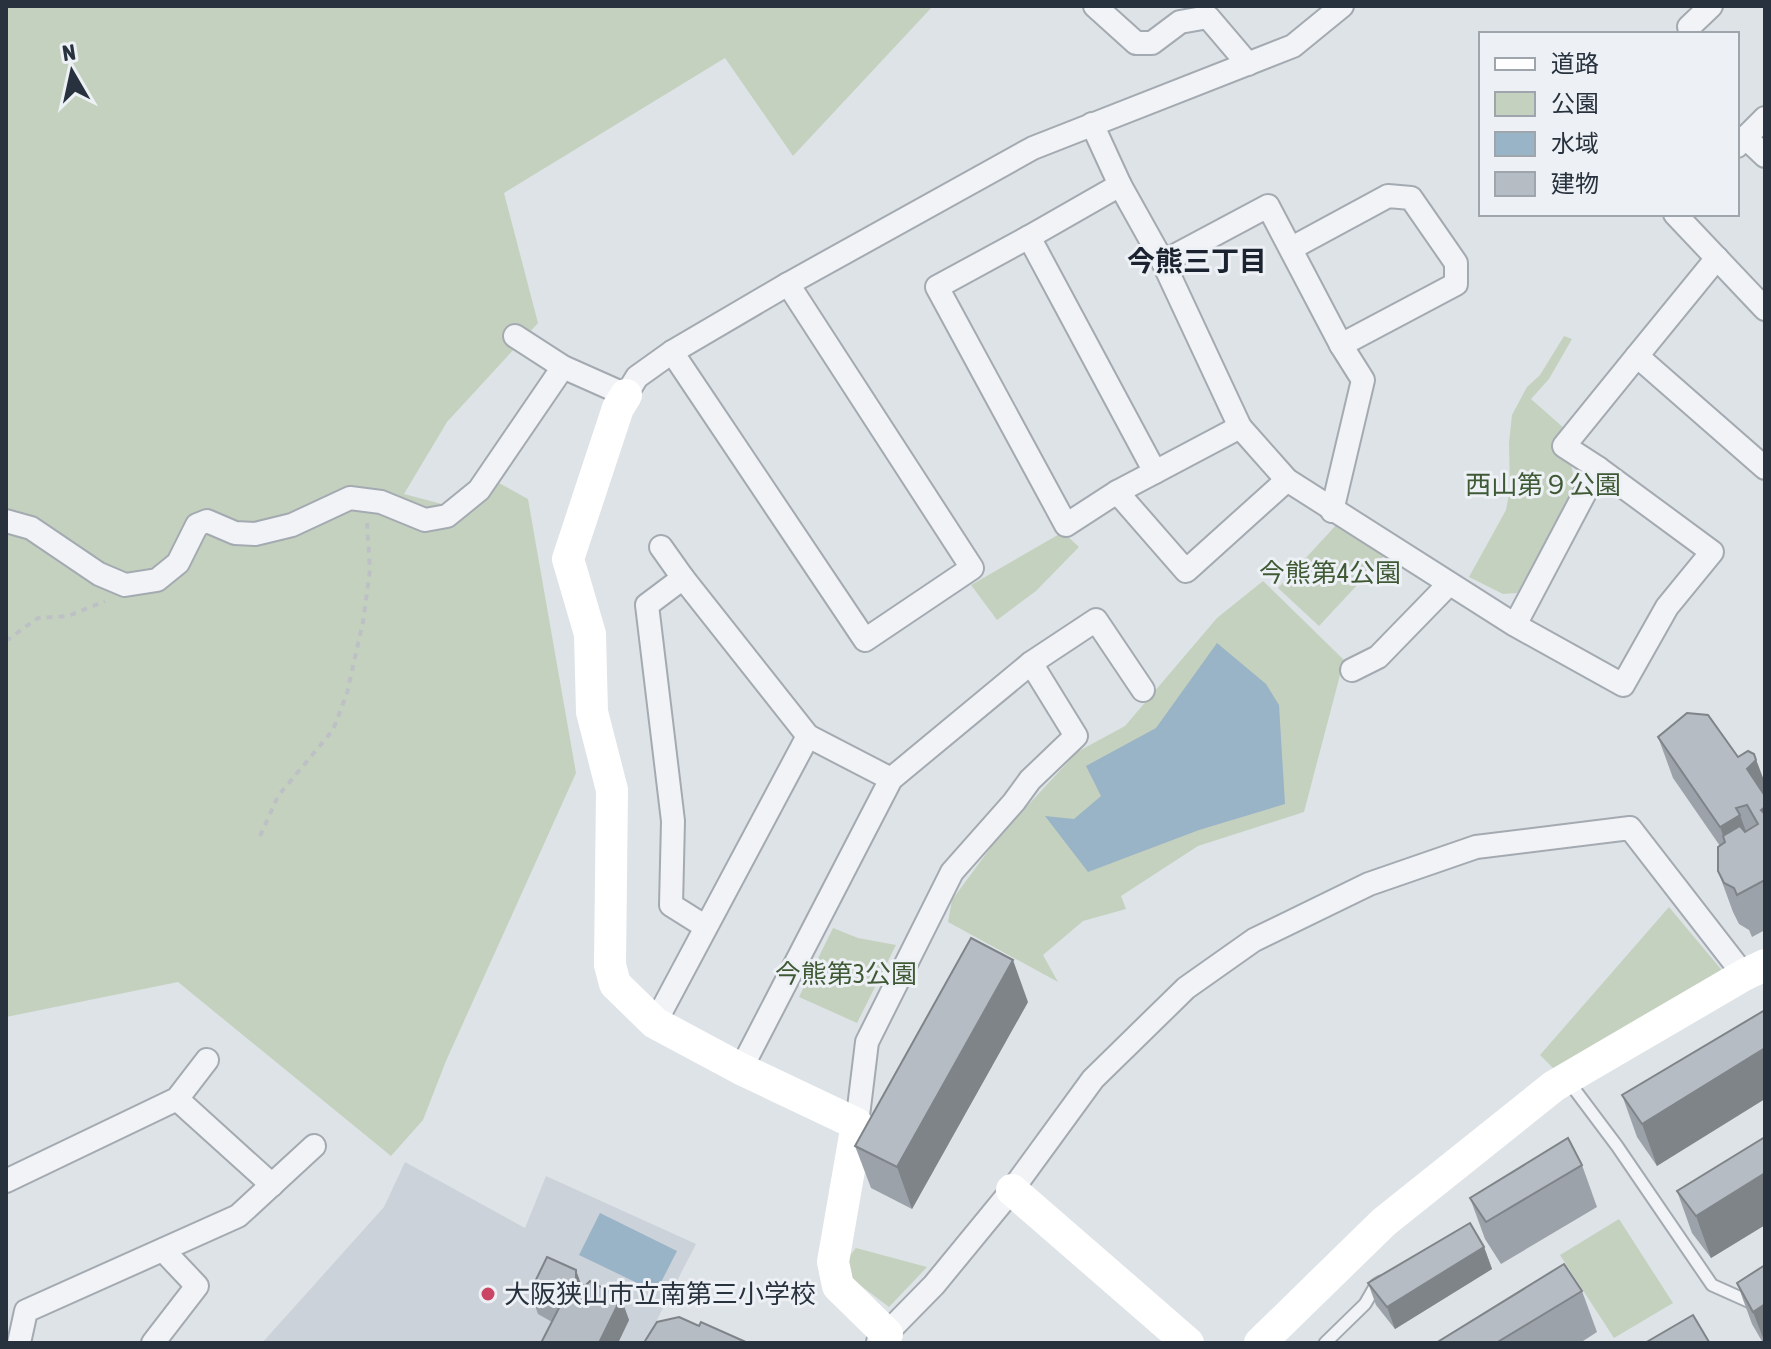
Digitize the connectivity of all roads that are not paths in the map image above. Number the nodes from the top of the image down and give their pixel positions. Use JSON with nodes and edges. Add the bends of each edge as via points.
{"nodes":[{"id":1,"x":1095,"y":6,"type":"edge"},
{"id":2,"x":1342,"y":6,"type":"edge"},
{"id":3,"x":1711,"y":6,"type":"edge"},
{"id":4,"x":1689,"y":27,"type":"dead end"},
{"id":5,"x":1248,"y":64,"type":"junction"},
{"id":6,"x":1765,"y":118,"type":"edge"},
{"id":7,"x":1092,"y":124,"type":"junction"},
{"id":8,"x":1741,"y":142,"type":"edge"},
{"id":9,"x":1765,"y":156,"type":"edge"},
{"id":10,"x":1120,"y":185,"type":"junction"},
{"id":11,"x":1677,"y":216,"type":"edge"},
{"id":12,"x":1029,"y":237,"type":"junction"},
{"id":13,"x":1292,"y":248,"type":"junction"},
{"id":14,"x":1717,"y":258,"type":"junction"},
{"id":15,"x":1163,"y":262,"type":"junction"},
{"id":16,"x":788,"y":284,"type":"junction"},
{"id":17,"x":1765,"y":309,"type":"edge"},
{"id":18,"x":515,"y":336,"type":"dead end"},
{"id":19,"x":1341,"y":345,"type":"junction"},
{"id":20,"x":672,"y":352,"type":"junction"},
{"id":21,"x":1637,"y":356,"type":"junction"},
{"id":22,"x":563,"y":367,"type":"junction"},
{"id":23,"x":626,"y":395,"type":"junction"},
{"id":24,"x":1240,"y":427,"type":"junction"},
{"id":25,"x":1598,"y":468,"type":"junction"},
{"id":26,"x":1765,"y":468,"type":"edge"},
{"id":27,"x":1155,"y":472,"type":"junction"},
{"id":28,"x":1287,"y":480,"type":"junction"},
{"id":29,"x":1117,"y":492,"type":"junction"},
{"id":30,"x":1332,"y":511,"type":"junction"},
{"id":31,"x":6,"y":521,"type":"edge"},
{"id":32,"x":661,"y":547,"type":"dead end"},
{"id":33,"x":683,"y":578,"type":"junction"},
{"id":34,"x":1449,"y":584,"type":"junction"},
{"id":35,"x":1515,"y":625,"type":"junction"},
{"id":36,"x":1031,"y":663,"type":"junction"},
{"id":37,"x":1352,"y":670,"type":"dead end"},
{"id":38,"x":1143,"y":690,"type":"dead end"},
{"id":39,"x":808,"y":736,"type":"junction"},
{"id":40,"x":891,"y":779,"type":"junction"},
{"id":41,"x":706,"y":927,"type":"junction"},
{"id":42,"x":1754,"y":970,"type":"edge"},
{"id":43,"x":655,"y":1023,"type":"junction"},
{"id":44,"x":207,"y":1060,"type":"dead end"},
{"id":45,"x":741,"y":1069,"type":"junction"},
{"id":46,"x":1566,"y":1079,"type":"junction"},
{"id":47,"x":177,"y":1099,"type":"junction"},
{"id":48,"x":857,"y":1124,"type":"junction"},
{"id":49,"x":314,"y":1146,"type":"dead end"},
{"id":50,"x":6,"y":1181,"type":"edge"},
{"id":51,"x":272,"y":1185,"type":"junction"},
{"id":52,"x":1012,"y":1190,"type":"junction"},
{"id":53,"x":163,"y":1250,"type":"junction"},
{"id":54,"x":1389,"y":1277,"type":"edge"},
{"id":55,"x":1765,"y":1293,"type":"edge"},
{"id":56,"x":882,"y":1338,"type":"edge"},
{"id":57,"x":1272,"y":1339,"type":"edge"},
{"id":58,"x":19,"y":1343,"type":"edge"},
{"id":59,"x":153,"y":1343,"type":"edge"},
{"id":60,"x":1188,"y":1343,"type":"edge"},
{"id":61,"x":1325,"y":1343,"type":"edge"}],
"edges":[{"from":1,"to":5,"type":"street","via":[[1136,43],[1152,43],[1180,22],[1208,17]]},
{"from":2,"to":5,"type":"street","via":[[1293,46]]},
{"from":3,"to":4,"type":"street"},
{"from":5,"to":7,"type":"street"},
{"from":6,"to":8,"type":"street"},
{"from":7,"to":10,"type":"street"},
{"from":7,"to":16,"type":"street","via":[[1033,148]]},
{"from":8,"to":9,"type":"street"},
{"from":10,"to":12,"type":"street"},
{"from":10,"to":15,"type":"street"},
{"from":11,"to":14,"type":"street"},
{"from":12,"to":27,"type":"street"},
{"from":12,"to":29,"type":"street","via":[[937,287],[1066,525]]},
{"from":13,"to":15,"type":"street","via":[[1268,206]]},
{"from":13,"to":19,"type":"street"},
{"from":13,"to":19,"type":"street","via":[[1388,196],[1411,198],[1456,263],[1456,284]]},
{"from":14,"to":17,"type":"street"},
{"from":14,"to":21,"type":"street"},
{"from":15,"to":24,"type":"street"},
{"from":16,"to":20,"type":"street"},
{"from":16,"to":20,"type":"street","via":[[972,568],[865,640]]},
{"from":18,"to":22,"type":"street"},
{"from":19,"to":30,"type":"street","via":[[1363,380]]},
{"from":20,"to":23,"type":"street","via":[[637,377]]},
{"from":21,"to":25,"type":"street","via":[[1564,446]]},
{"from":21,"to":26,"type":"street"},
{"from":22,"to":23,"type":"street"},
{"from":22,"to":31,"type":"street","via":[[479,490],[447,516],[425,520],[381,502],[350,498],[292,525],[255,534],[235,533],[207,521],[197,525],[178,563],[157,580],[125,585],[99,574],[31,528]]},
{"from":23,"to":43,"type":"street","via":[[568,559],[590,634],[592,712],[612,790],[610,965],[615,984]]},
{"from":24,"to":27,"type":"street"},
{"from":24,"to":28,"type":"street"},
{"from":25,"to":35,"type":"street"},
{"from":25,"to":35,"type":"street","via":[[1712,552],[1667,607],[1623,685]]},
{"from":27,"to":29,"type":"street"},
{"from":28,"to":29,"type":"street","via":[[1186,571]]},
{"from":28,"to":30,"type":"street"},
{"from":30,"to":34,"type":"street"},
{"from":32,"to":33,"type":"street"},
{"from":33,"to":39,"type":"street"},
{"from":33,"to":41,"type":"street","via":[[647,605],[673,821],[671,905]]},
{"from":34,"to":35,"type":"street"},
{"from":34,"to":37,"type":"street","via":[[1378,657]]},
{"from":36,"to":38,"type":"street","via":[[1096,620]]},
{"from":36,"to":40,"type":"street"},
{"from":36,"to":48,"type":"street","via":[[1076,736],[1030,780],[952,872],[867,1042]]},
{"from":39,"to":40,"type":"street"},
{"from":39,"to":41,"type":"street"},
{"from":40,"to":45,"type":"street"},
{"from":41,"to":43,"type":"street"},
{"from":42,"to":46,"type":"street"},
{"from":42,"to":52,"type":"street","via":[[1630,828],[1476,847],[1369,884],[1307,913],[1254,940],[1186,988],[1093,1079]]},
{"from":43,"to":45,"type":"street"},
{"from":44,"to":47,"type":"street"},
{"from":45,"to":48,"type":"street"},
{"from":46,"to":55,"type":"lane","via":[[1712,1285],[1750,1302]]},
{"from":46,"to":57,"type":"street","via":[[1384,1222]]},
{"from":47,"to":50,"type":"street"},
{"from":47,"to":51,"type":"street"},
{"from":48,"to":56,"type":"street","via":[[833,1262],[838,1286]]},
{"from":49,"to":51,"type":"street"},
{"from":51,"to":53,"type":"street","via":[[238,1216]]},
{"from":52,"to":56,"type":"street","via":[[934,1285]]},
{"from":52,"to":60,"type":"street"},
{"from":53,"to":58,"type":"street","via":[[26,1311]]},
{"from":53,"to":59,"type":"street","via":[[197,1286]]},
{"from":54,"to":61,"type":"lane"}]}
